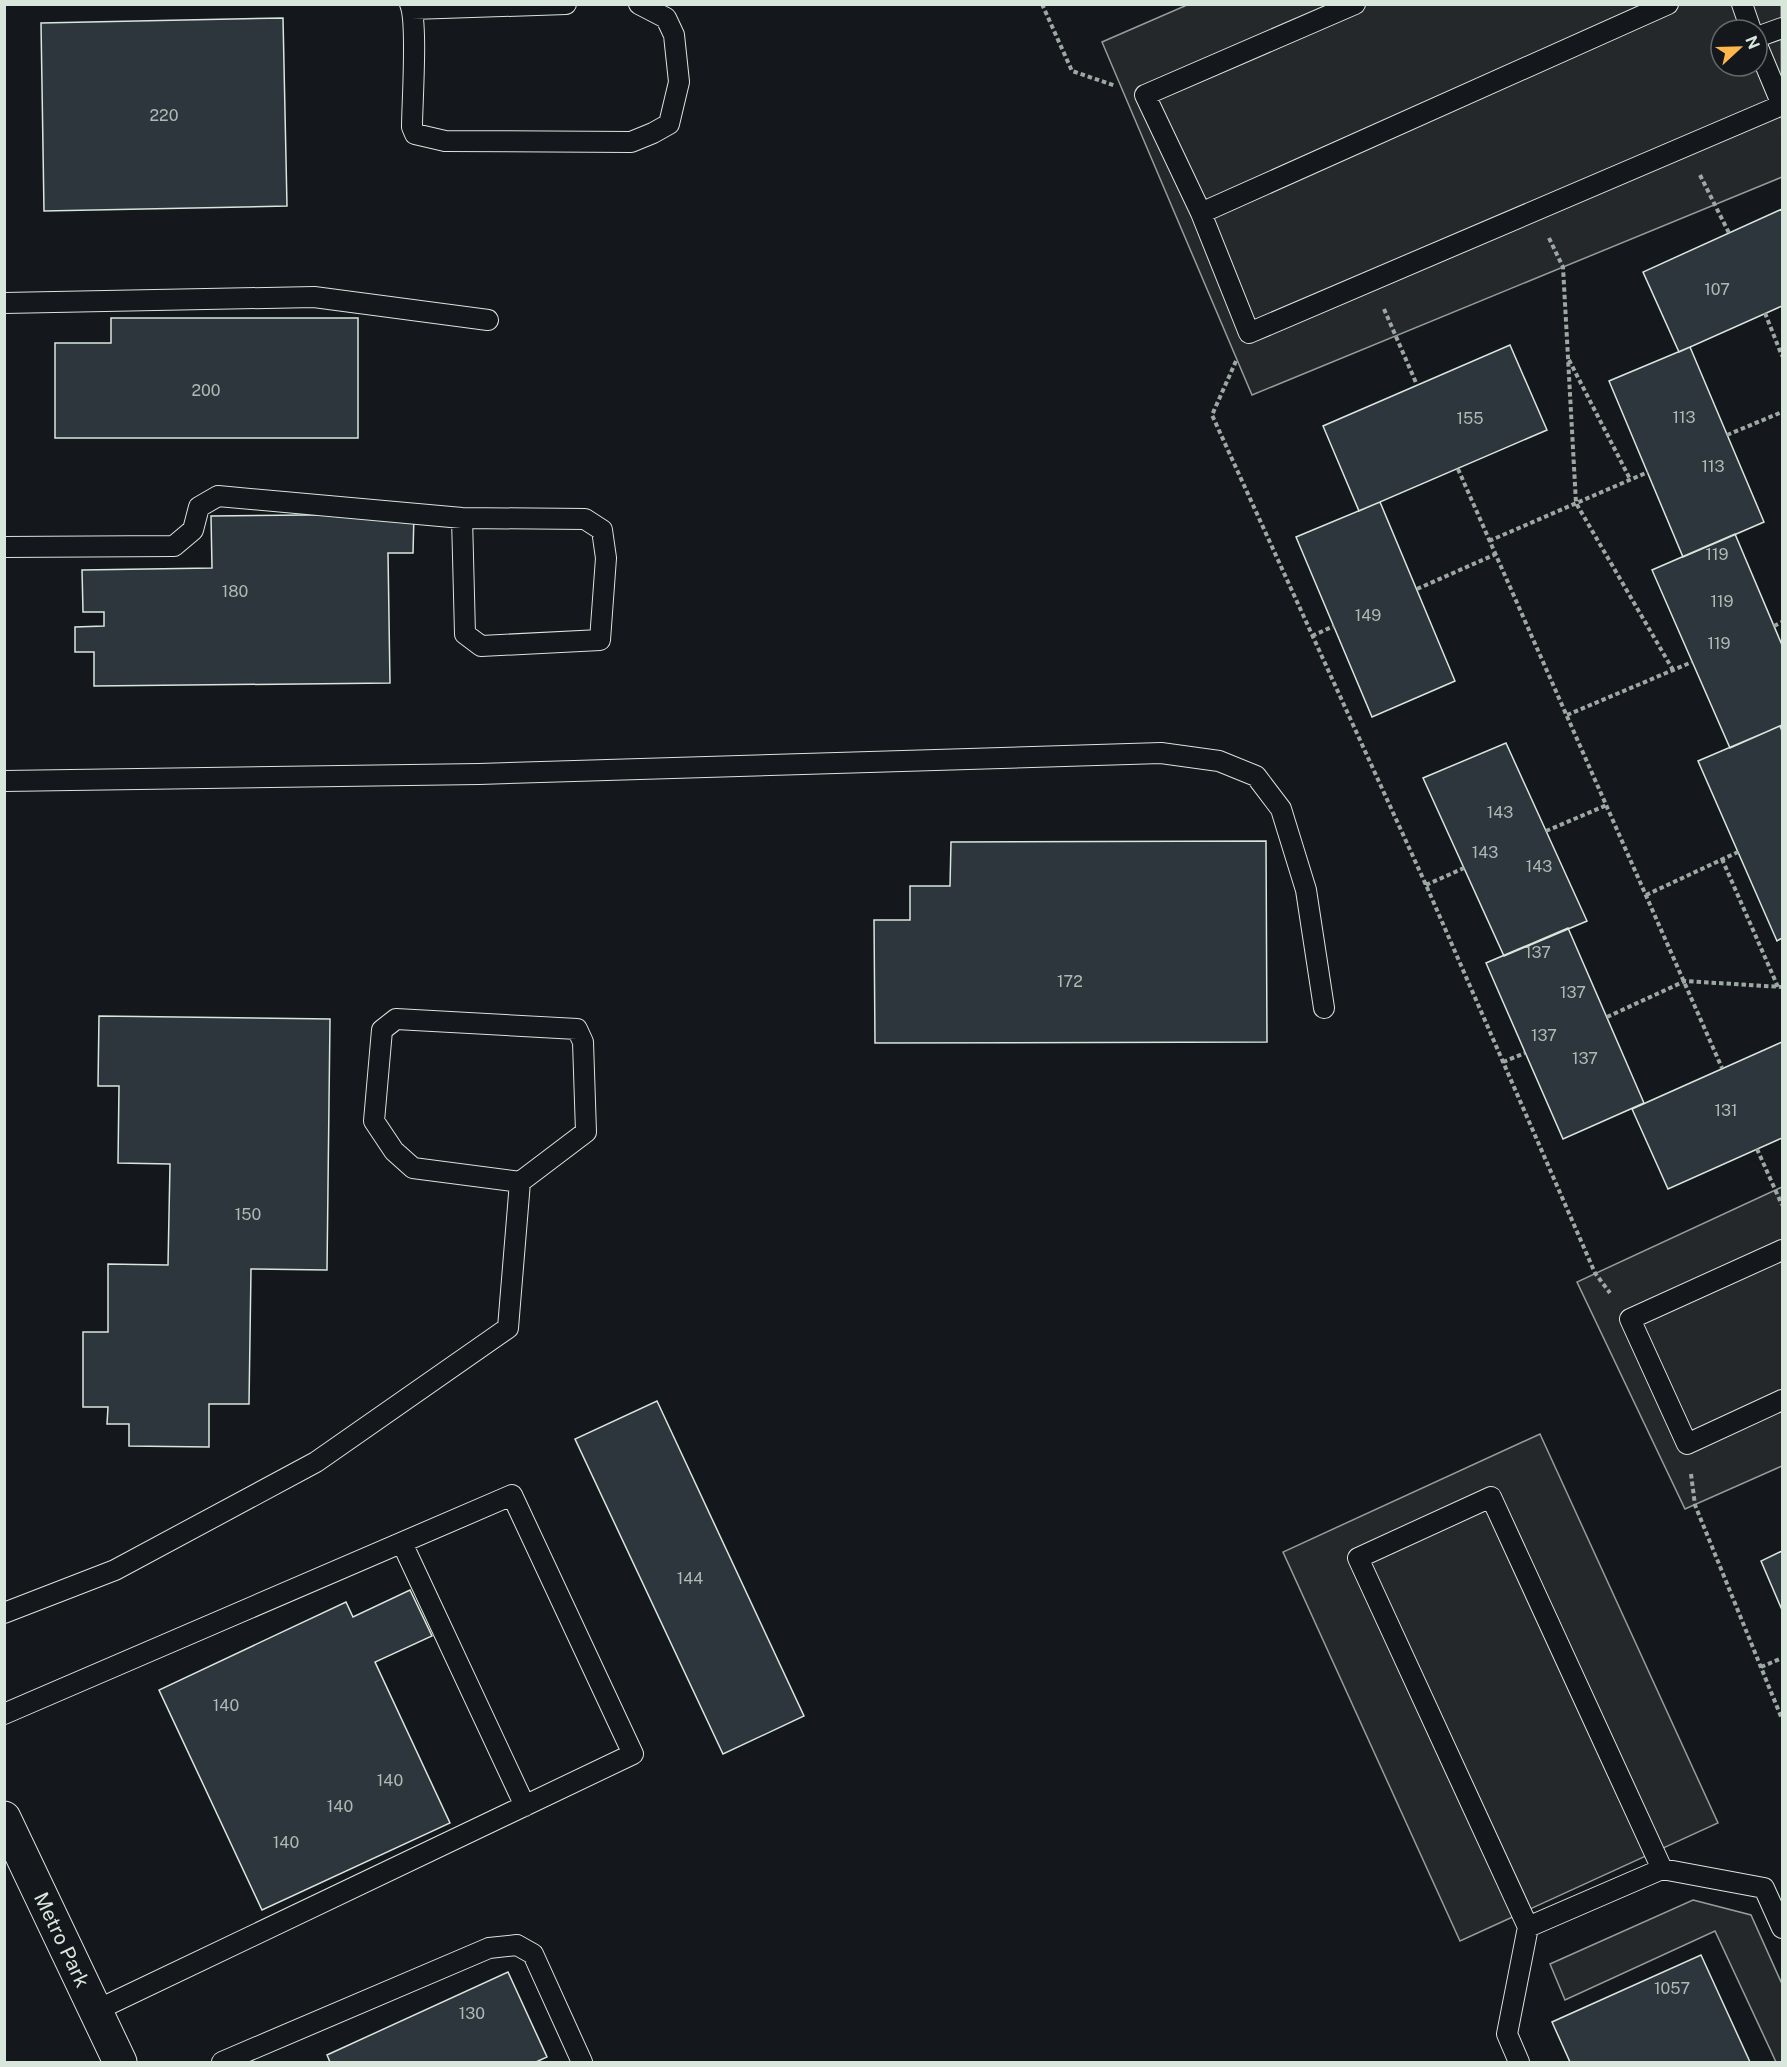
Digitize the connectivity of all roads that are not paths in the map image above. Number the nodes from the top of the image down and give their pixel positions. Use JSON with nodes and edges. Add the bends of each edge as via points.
{"nodes":[{"id":1,"x":566,"y":4,"type":"edge"},
{"id":2,"x":639,"y":4,"type":"edge"},
{"id":3,"x":1355,"y":4,"type":"edge"},
{"id":4,"x":1668,"y":4,"type":"edge"},
{"id":5,"x":411,"y":7,"type":"edge"},
{"id":6,"x":1769,"y":74,"type":"edge"},
{"id":7,"x":1201,"y":213,"type":"junction"},
{"id":8,"x":4,"y":303,"type":"edge"},
{"id":9,"x":488,"y":320,"type":"dead end"},
{"id":10,"x":462,"y":518,"type":"junction"},
{"id":11,"x":4,"y":546,"type":"edge"},
{"id":12,"x":4,"y":781,"type":"edge"},
{"id":13,"x":1324,"y":1008,"type":"dead end"},
{"id":14,"x":520,"y":1182,"type":"junction"},
{"id":15,"x":1782,"y":1250,"type":"edge"},
{"id":16,"x":1782,"y":1400,"type":"edge"},
{"id":17,"x":402,"y":1543,"type":"junction"},
{"id":18,"x":4,"y":1613,"type":"edge"},
{"id":19,"x":4,"y":1714,"type":"edge"},
{"id":20,"x":525,"y":1806,"type":"junction"},
{"id":21,"x":4,"y":1818,"type":"edge"},
{"id":22,"x":1662,"y":1869,"type":"junction"},
{"id":23,"x":1528,"y":1927,"type":"junction"},
{"id":24,"x":1782,"y":1928,"type":"edge"},
{"id":25,"x":95,"y":2011,"type":"junction"},
{"id":26,"x":120,"y":2062,"type":"edge"},
{"id":27,"x":222,"y":2062,"type":"edge"},
{"id":28,"x":582,"y":2062,"type":"edge"},
{"id":29,"x":1519,"y":2062,"type":"edge"}],
"edges":[{"from":1,"to":5,"type":"lane"},
{"from":2,"to":5,"type":"lane","via":[[666,18],[674,35],[679,82],[669,124],[631,142],[445,141],[415,134]]},
{"from":3,"to":7,"type":"lane","via":[[1145,95]]},
{"from":4,"to":7,"type":"lane"},
{"from":6,"to":7,"type":"lane","via":[[1782,105],[1249,333]]},
{"from":8,"to":9,"type":"lane","via":[[314,297]]},
{"from":10,"to":10,"type":"lane","via":[[585,519],[602,530],[606,558],[600,640],[481,646],[465,634]]},
{"from":10,"to":11,"type":"lane","via":[[218,496],[199,507],[193,530],[174,546]]},
{"from":12,"to":13,"type":"lane","via":[[480,774],[1161,753],[1219,761],[1256,776],[1281,809],[1306,890]]},
{"from":14,"to":14,"type":"lane","via":[[586,1131],[583,1042],[577,1029],[396,1019],[382,1030],[375,1121],[394,1150],[413,1168]]},
{"from":14,"to":18,"type":"lane","via":[[508,1328],[316,1462],[115,1570]]},
{"from":15,"to":16,"type":"lane","via":[[1630,1319],[1687,1444]]},
{"from":17,"to":19,"type":"lane"},
{"from":17,"to":20,"type":"lane"},
{"from":17,"to":20,"type":"lane","via":[[512,1495],[623,1732],[633,1754]]},
{"from":20,"to":25,"type":"lane"},
{"from":21,"to":25,"type":"street","name":"Metro Park"},
{"from":22,"to":23,"type":"lane"},
{"from":22,"to":23,"type":"lane","via":[[1491,1497],[1358,1558]]},
{"from":22,"to":24,"type":"lane","via":[[1764,1888]]},
{"from":23,"to":29,"type":"lane","via":[[1506,2034]]},
{"from":25,"to":26,"type":"street","name":"Metro Park"},
{"from":27,"to":28,"type":"lane","via":[[489,1948],[517,1945],[534,1954]]}]}
